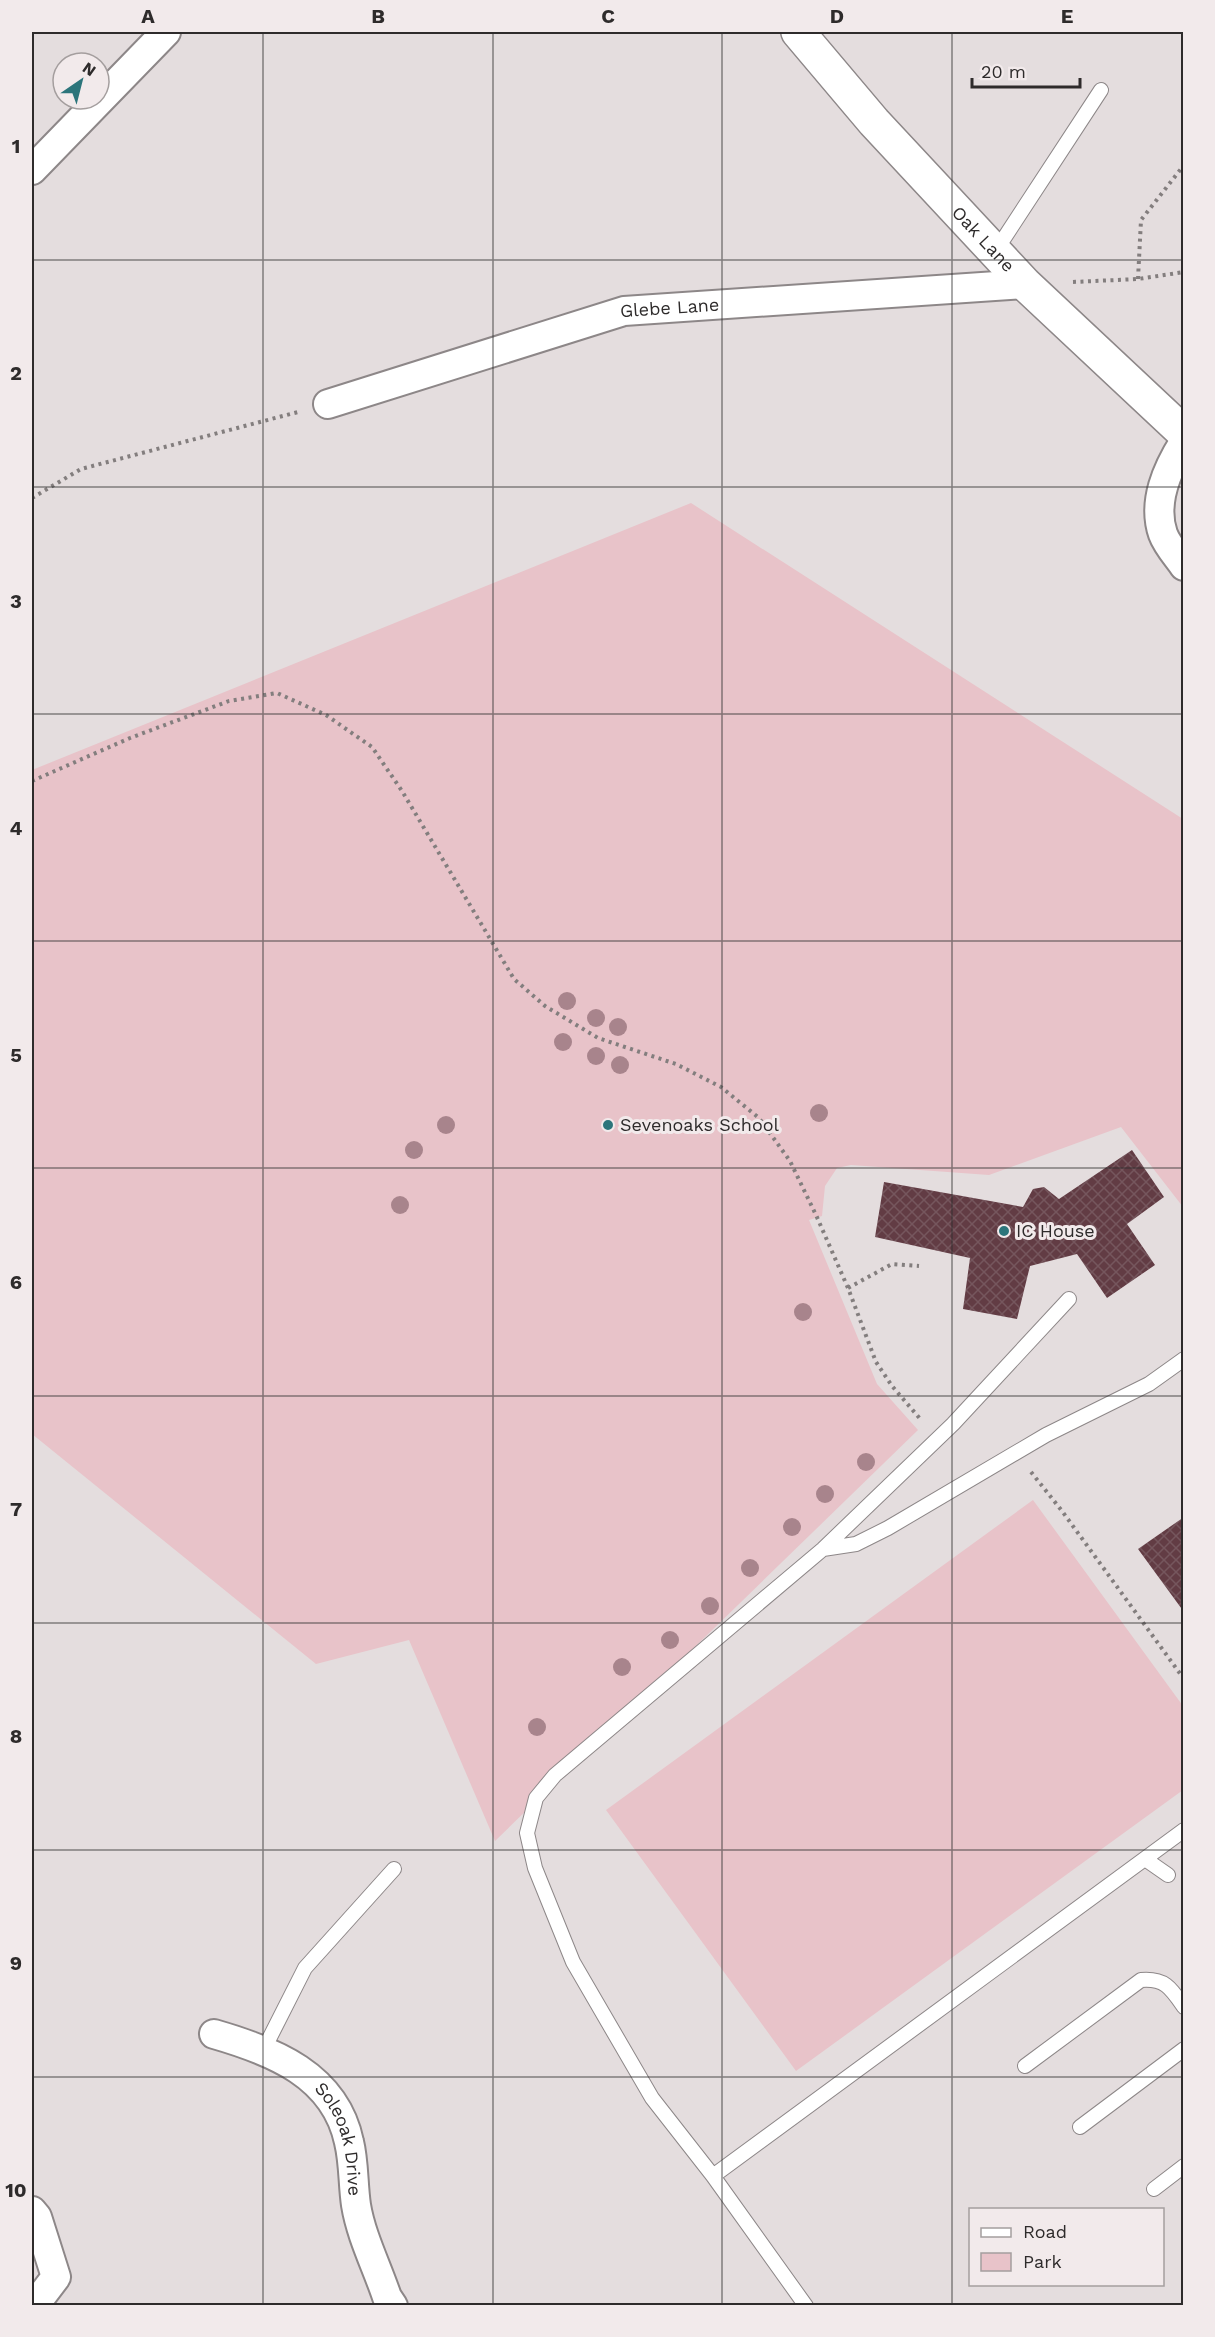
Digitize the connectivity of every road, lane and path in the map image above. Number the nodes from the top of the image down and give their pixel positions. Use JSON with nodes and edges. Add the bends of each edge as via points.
{"nodes":[{"id":1,"x":166,"y":32,"type":"edge"},
{"id":2,"x":798,"y":32,"type":"edge"},
{"id":3,"x":1101,"y":90,"type":"dead end"},
{"id":4,"x":1184,"y":165,"type":"edge"},
{"id":5,"x":32,"y":170,"type":"edge"},
{"id":6,"x":995,"y":252,"type":"junction"},
{"id":7,"x":1184,"y":272,"type":"edge"},
{"id":8,"x":1138,"y":279,"type":"junction"},
{"id":9,"x":1025,"y":284,"type":"junction"},
{"id":10,"x":328,"y":404,"type":"joint"},
{"id":11,"x":1184,"y":433,"type":"edge"},
{"id":12,"x":1184,"y":442,"type":"edge"},
{"id":13,"x":32,"y":498,"type":"edge"},
{"id":14,"x":1184,"y":566,"type":"edge"},
{"id":15,"x":32,"y":781,"type":"edge"},
{"id":16,"x":919,"y":1266,"type":"dead end"},
{"id":17,"x":848,"y":1288,"type":"junction"},
{"id":18,"x":1069,"y":1299,"type":"dead end"},
{"id":19,"x":1184,"y":1359,"type":"edge"},
{"id":20,"x":928,"y":1428,"type":"dead end"},
{"id":21,"x":1034,"y":1474,"type":"dead end"},
{"id":22,"x":823,"y":1548,"type":"junction"},
{"id":23,"x":1184,"y":1679,"type":"edge"},
{"id":24,"x":1184,"y":1830,"type":"edge"},
{"id":25,"x":1145,"y":1859,"type":"junction"},
{"id":26,"x":394,"y":1869,"type":"dead end"},
{"id":27,"x":1168,"y":1875,"type":"dead end"},
{"id":28,"x":1184,"y":2007,"type":"edge"},
{"id":29,"x":214,"y":2034,"type":"dead end"},
{"id":30,"x":264,"y":2049,"type":"junction"},
{"id":31,"x":1184,"y":2049,"type":"edge"},
{"id":32,"x":1025,"y":2066,"type":"dead end"},
{"id":33,"x":1080,"y":2127,"type":"dead end"},
{"id":34,"x":1184,"y":2166,"type":"edge"},
{"id":35,"x":713,"y":2176,"type":"junction"},
{"id":36,"x":1154,"y":2189,"type":"dead end"},
{"id":37,"x":32,"y":2211,"type":"edge"},
{"id":38,"x":34,"y":2306,"type":"edge"},
{"id":39,"x":393,"y":2306,"type":"edge"},
{"id":40,"x":806,"y":2306,"type":"edge"}],
"edges":[{"from":1,"to":5,"type":"street"},
{"from":2,"to":6,"type":"street","name":"Oak Lane","via":[[874,122]]},
{"from":3,"to":6,"type":"lane"},
{"from":4,"to":8,"type":"path","via":[[1142,220]]},
{"from":6,"to":9,"type":"street","name":"Oak Lane"},
{"from":7,"to":8,"type":"path"},
{"from":8,"to":9,"type":"path"},
{"from":9,"to":10,"type":"street","name":"Glebe Lane","via":[[624,311]]},
{"from":9,"to":11,"type":"street","name":"Oak Lane"},
{"from":10,"to":13,"type":"path","via":[[81,469]]},
{"from":12,"to":14,"type":"street","via":[[1173,459],[1159,499],[1163,535]]},
{"from":15,"to":17,"type":"path","via":[[229,701],[277,693],[326,715],[372,747],[514,979],[545,1006],[598,1038],[676,1064],[721,1087],[759,1118],[790,1161]]},
{"from":16,"to":17,"type":"path","via":[[892,1264]]},
{"from":17,"to":20,"type":"path","via":[[876,1362],[891,1386]]},
{"from":18,"to":22,"type":"lane","via":[[953,1424]]},
{"from":19,"to":22,"type":"lane","via":[[1149,1384],[1046,1435],[888,1528],[856,1544]]},
{"from":21,"to":23,"type":"path"},
{"from":22,"to":35,"type":"lane","via":[[555,1775],[536,1798],[527,1833],[535,1868],[573,1962],[652,2098]]},
{"from":24,"to":25,"type":"lane"},
{"from":25,"to":27,"type":"lane"},
{"from":25,"to":35,"type":"lane"},
{"from":26,"to":30,"type":"lane","via":[[304,1968]]},
{"from":28,"to":32,"type":"lane","via":[[1172,1989],[1156,1979],[1141,1980]]},
{"from":29,"to":30,"type":"street","name":"Soleoak Drive"},
{"from":30,"to":39,"type":"street","name":"Soleoak Drive","via":[[309,2074],[333,2102],[349,2140],[356,2208]]},
{"from":31,"to":33,"type":"lane"},
{"from":34,"to":36,"type":"lane"},
{"from":35,"to":40,"type":"lane"},
{"from":37,"to":38,"type":"street","via":[[56,2277]]}]}
